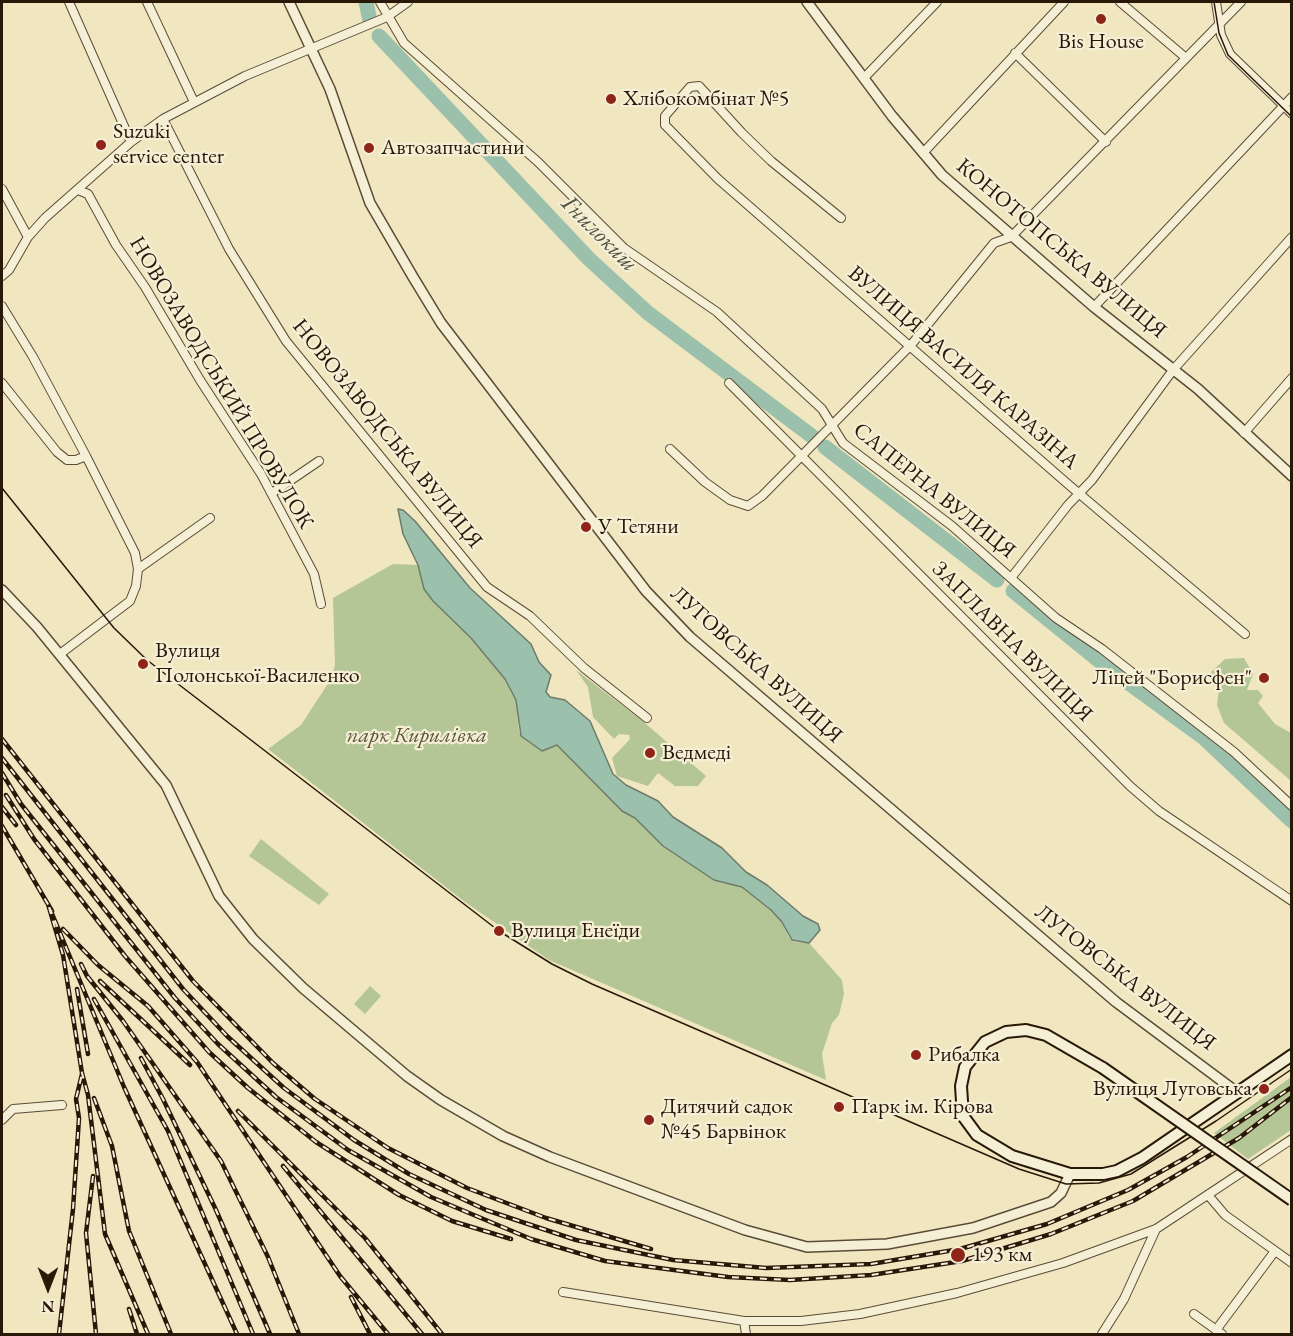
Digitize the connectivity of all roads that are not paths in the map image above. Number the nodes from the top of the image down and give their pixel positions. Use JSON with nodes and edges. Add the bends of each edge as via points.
{"nodes":[{"id":1,"x":69,"y":2,"type":"edge"},
{"id":2,"x":147,"y":2,"type":"edge"},
{"id":3,"x":289,"y":2,"type":"edge"},
{"id":4,"x":380,"y":2,"type":"edge"},
{"id":5,"x":408,"y":2,"type":"edge"},
{"id":6,"x":808,"y":2,"type":"edge"},
{"id":7,"x":937,"y":2,"type":"edge"},
{"id":8,"x":1064,"y":2,"type":"edge"},
{"id":9,"x":1120,"y":2,"type":"edge"},
{"id":10,"x":1216,"y":2,"type":"edge"},
{"id":11,"x":1241,"y":2,"type":"edge"},
{"id":12,"x":387,"y":17,"type":"junction"},
{"id":13,"x":1219,"y":26,"type":"junction"},
{"id":14,"x":310,"y":49,"type":"junction"},
{"id":15,"x":1015,"y":53,"type":"junction"},
{"id":16,"x":1186,"y":58,"type":"junction"},
{"id":17,"x":864,"y":78,"type":"junction"},
{"id":18,"x":1292,"y":97,"type":"edge"},
{"id":19,"x":194,"y":102,"type":"junction"},
{"id":20,"x":1283,"y":106,"type":"junction"},
{"id":21,"x":1292,"y":114,"type":"edge"},
{"id":22,"x":163,"y":119,"type":"junction"},
{"id":23,"x":131,"y":142,"type":"junction"},
{"id":24,"x":1106,"y":142,"type":"junction"},
{"id":25,"x":924,"y":153,"type":"junction"},
{"id":26,"x":2,"y":189,"type":"edge"},
{"id":27,"x":78,"y":190,"type":"junction"},
{"id":28,"x":841,"y":218,"type":"dead end"},
{"id":29,"x":28,"y":237,"type":"junction"},
{"id":30,"x":1011,"y":237,"type":"junction"},
{"id":31,"x":1292,"y":237,"type":"edge"},
{"id":32,"x":2,"y":276,"type":"edge"},
{"id":33,"x":2,"y":306,"type":"edge"},
{"id":34,"x":1094,"y":307,"type":"junction"},
{"id":35,"x":911,"y":345,"type":"junction"},
{"id":36,"x":1173,"y":370,"type":"junction"},
{"id":37,"x":1292,"y":378,"type":"edge"},
{"id":38,"x":2,"y":383,"type":"edge"},
{"id":39,"x":729,"y":383,"type":"dead end"},
{"id":40,"x":833,"y":426,"type":"junction"},
{"id":41,"x":1244,"y":433,"type":"junction"},
{"id":42,"x":670,"y":449,"type":"dead end"},
{"id":43,"x":802,"y":455,"type":"junction"},
{"id":44,"x":86,"y":456,"type":"junction"},
{"id":45,"x":319,"y":461,"type":"dead end"},
{"id":46,"x":1292,"y":476,"type":"edge"},
{"id":47,"x":1080,"y":492,"type":"junction"},
{"id":48,"x":272,"y":493,"type":"junction"},
{"id":49,"x":210,"y":518,"type":"dead end"},
{"id":50,"x":138,"y":569,"type":"junction"},
{"id":51,"x":1011,"y":578,"type":"junction"},
{"id":52,"x":2,"y":590,"type":"edge"},
{"id":53,"x":321,"y":604,"type":"dead end"},
{"id":54,"x":1245,"y":634,"type":"dead end"},
{"id":55,"x":60,"y":654,"type":"junction"},
{"id":56,"x":647,"y":718,"type":"dead end"},
{"id":57,"x":1292,"y":806,"type":"edge"},
{"id":58,"x":1292,"y":901,"type":"edge"},
{"id":59,"x":1292,"y":1055,"type":"edge"},
{"id":60,"x":1238,"y":1093,"type":"junction"},
{"id":61,"x":62,"y":1105,"type":"dead end"},
{"id":62,"x":2,"y":1120,"type":"edge"},
{"id":63,"x":1292,"y":1139,"type":"edge"},
{"id":64,"x":1070,"y":1174,"type":"junction"},
{"id":65,"x":1208,"y":1195,"type":"junction"},
{"id":66,"x":1292,"y":1200,"type":"edge"},
{"id":67,"x":1156,"y":1229,"type":"junction"},
{"id":68,"x":1275,"y":1251,"type":"junction"},
{"id":69,"x":1292,"y":1263,"type":"edge"},
{"id":70,"x":563,"y":1292,"type":"dead end"},
{"id":71,"x":1194,"y":1314,"type":"dead end"},
{"id":72,"x":744,"y":1322,"type":"junction"},
{"id":73,"x":1219,"y":1332,"type":"edge"},
{"id":74,"x":746,"y":1335,"type":"edge"},
{"id":75,"x":1102,"y":1335,"type":"edge"}],
"edges":[{"from":1,"to":23,"type":"street"},
{"from":2,"to":19,"type":"street"},
{"from":3,"to":14,"type":"street","name":"ЛУГОВСЬКА ВУЛИЦЯ"},
{"from":4,"to":12,"type":"street","name":"САПЕРНА ВУЛИЦЯ"},
{"from":5,"to":12,"type":"street"},
{"from":6,"to":17,"type":"street","name":"КОНОТОПСЬКА ВУЛИЦЯ"},
{"from":7,"to":17,"type":"street"},
{"from":8,"to":15,"type":"street"},
{"from":9,"to":16,"type":"street"},
{"from":10,"to":13,"type":"street"},
{"from":11,"to":13,"type":"street"},
{"from":12,"to":14,"type":"street"},
{"from":12,"to":40,"type":"street","name":"САПЕРНА ВУЛИЦЯ","via":[[404,42],[538,162],[624,248],[717,312],[822,409]]},
{"from":13,"to":16,"type":"street"},
{"from":13,"to":20,"type":"street","via":[[1230,54]]},
{"from":14,"to":19,"type":"street"},
{"from":14,"to":60,"type":"street","name":"ЛУГОВСЬКА ВУЛИЦЯ","via":[[330,89],[370,203],[430,305],[646,591],[690,637],[1116,1002]]},
{"from":15,"to":24,"type":"street"},
{"from":15,"to":25,"type":"street"},
{"from":16,"to":24,"type":"street"},
{"from":17,"to":25,"type":"street","name":"КОНОТОПСЬКА ВУЛИЦЯ"},
{"from":18,"to":20,"type":"street"},
{"from":19,"to":22,"type":"street"},
{"from":20,"to":21,"type":"street"},
{"from":20,"to":34,"type":"street"},
{"from":22,"to":23,"type":"street"},
{"from":22,"to":56,"type":"street","name":"НОВОЗАВОДСЬКА ВУЛИЦЯ","via":[[230,249],[293,350],[487,587],[530,616],[584,668]]},
{"from":23,"to":27,"type":"street"},
{"from":24,"to":30,"type":"street"},
{"from":25,"to":30,"type":"street","name":"КОНОТОПСЬКА ВУЛИЦЯ","via":[[942,175]]},
{"from":26,"to":29,"type":"street"},
{"from":27,"to":29,"type":"street"},
{"from":27,"to":48,"type":"street","name":"НОВОЗАВОДСЬКИЙ ПРОВУЛОК","via":[[88,194]]},
{"from":28,"to":35,"type":"street","name":"ВУЛИЦЯ ВАСИЛЯ КАРАЗІНА","via":[[771,161],[699,86],[690,87],[666,114],[664,122],[718,178]]},
{"from":29,"to":32,"type":"street"},
{"from":30,"to":34,"type":"street","name":"КОНОТОПСЬКА ВУЛИЦЯ"},
{"from":30,"to":35,"type":"street","via":[[994,243]]},
{"from":31,"to":36,"type":"street"},
{"from":33,"to":44,"type":"street"},
{"from":34,"to":36,"type":"street","name":"КОНОТОПСЬКА ВУЛИЦЯ"},
{"from":35,"to":40,"type":"street"},
{"from":35,"to":47,"type":"street","name":"ВУЛИЦЯ ВАСИЛЯ КАРАЗІНА"},
{"from":36,"to":41,"type":"street","name":"КОНОТОПСЬКА ВУЛИЦЯ"},
{"from":36,"to":47,"type":"street"},
{"from":37,"to":41,"type":"street"},
{"from":38,"to":44,"type":"street","via":[[57,452],[67,460]]},
{"from":39,"to":43,"type":"street","name":"ЗАПЛАВНА ВУЛИЦЯ"},
{"from":40,"to":43,"type":"street"},
{"from":40,"to":51,"type":"street","name":"САПЕРНА ВУЛИЦЯ","via":[[843,443],[952,526]]},
{"from":41,"to":46,"type":"street","name":"КОНОТОПСЬКА ВУЛИЦЯ"},
{"from":42,"to":43,"type":"street","via":[[705,482],[730,500],[748,506]]},
{"from":43,"to":58,"type":"street","name":"ЗАПЛАВНА ВУЛИЦЯ","via":[[1130,786],[1159,811]]},
{"from":44,"to":50,"type":"street","via":[[135,553]]},
{"from":45,"to":48,"type":"street"},
{"from":47,"to":51,"type":"street"},
{"from":47,"to":54,"type":"street","name":"ВУЛИЦЯ ВАСИЛЯ КАРАЗІНА"},
{"from":48,"to":53,"type":"street","name":"НОВОЗАВОДСЬКИЙ ПРОВУЛОК","via":[[314,574]]},
{"from":49,"to":50,"type":"street"},
{"from":50,"to":55,"type":"street","via":[[129,601]]},
{"from":51,"to":57,"type":"street","name":"САПЕРНА ВУЛИЦЯ","via":[[1056,618],[1226,746]]},
{"from":52,"to":55,"type":"street"},
{"from":55,"to":64,"type":"street","via":[[166,785],[219,896],[260,945],[303,988],[407,1076],[503,1136],[550,1158],[744,1230],[807,1247],[887,1244],[984,1225],[1051,1202],[1061,1193]]},
{"from":59,"to":60,"type":"main road"},
{"from":60,"to":64,"type":"main road","via":[[1130,1164],[1103,1174]]},
{"from":61,"to":62,"type":"street","via":[[13,1109]]},
{"from":63,"to":65,"type":"street"},
{"from":64,"to":66,"type":"main road","bridge":true,"via":[[1012,1156],[971,1129],[961,1107],[961,1086],[965,1067],[985,1042],[1006,1032],[1026,1030],[1058,1040]]},
{"from":65,"to":67,"type":"street"},
{"from":65,"to":68,"type":"street","via":[[1225,1215]]},
{"from":67,"to":72,"type":"street","via":[[1063,1263],[957,1293],[860,1314]]},
{"from":67,"to":75,"type":"street","via":[[1124,1299]]},
{"from":68,"to":69,"type":"street"},
{"from":68,"to":73,"type":"street"},
{"from":70,"to":72,"type":"street"},
{"from":71,"to":73,"type":"street"},
{"from":72,"to":74,"type":"street"}]}
